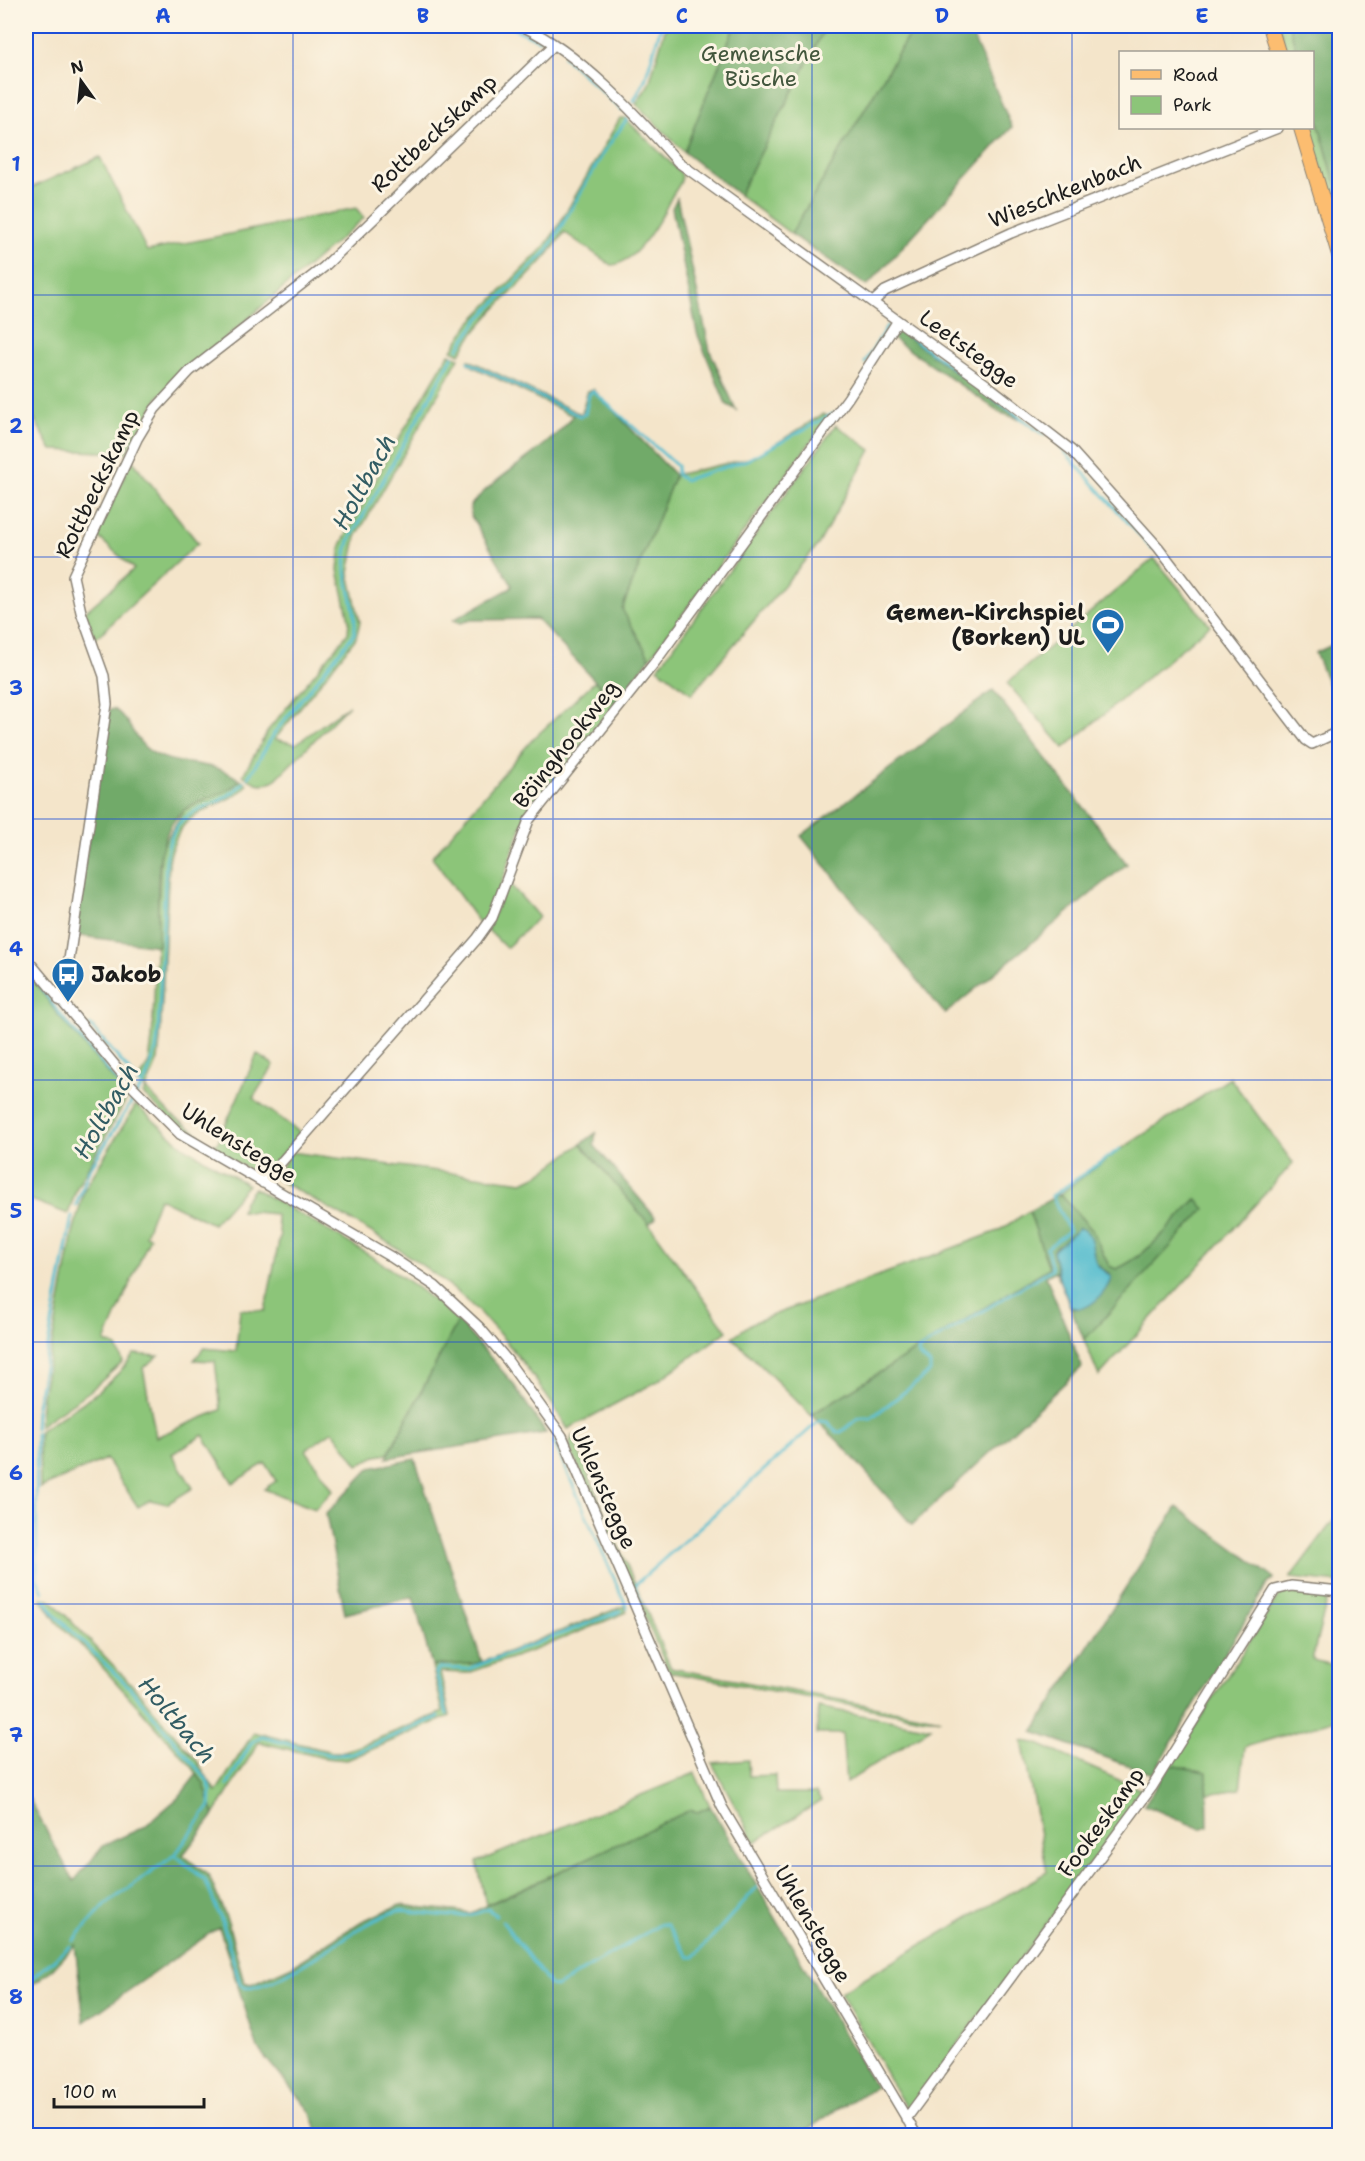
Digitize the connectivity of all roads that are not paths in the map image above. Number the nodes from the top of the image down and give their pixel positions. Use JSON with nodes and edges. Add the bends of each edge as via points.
{"nodes":[{"id":1,"x":522,"y":26,"type":"edge"},
{"id":2,"x":1270,"y":26,"type":"edge"},
{"id":3,"x":554,"y":45,"type":"junction"},
{"id":4,"x":1278,"y":51,"type":"edge"},
{"id":5,"x":1275,"y":129,"type":"edge"},
{"id":6,"x":1301,"y":129,"type":"edge"},
{"id":7,"x":1340,"y":258,"type":"edge"},
{"id":8,"x":873,"y":302,"type":"junction"},
{"id":9,"x":897,"y":322,"type":"junction"},
{"id":10,"x":1340,"y":731,"type":"edge"},
{"id":11,"x":26,"y":958,"type":"edge"},
{"id":12,"x":59,"y":1000,"type":"junction"},
{"id":13,"x":263,"y":1183,"type":"junction"},
{"id":14,"x":1340,"y":1591,"type":"edge"},
{"id":15,"x":906,"y":2119,"type":"junction"},
{"id":16,"x":916,"y":2136,"type":"edge"}],
"edges":[{"from":1,"to":3,"type":"street","name":"Leetstegge"},
{"from":2,"to":4,"type":"main road"},
{"from":3,"to":8,"type":"street","name":"Leetstegge","via":[[622,103],[678,162]]},
{"from":3,"to":12,"type":"street","name":"Rottbeckskamp","via":[[324,267],[190,371],[155,410],[137,439],[74,576],[81,612],[104,676],[107,704],[66,980]]},
{"from":5,"to":8,"type":"street","name":"Wieschkenbach","via":[[1001,237],[885,291]]},
{"from":6,"to":7,"type":"main road"},
{"from":8,"to":9,"type":"street","name":"Leetstegge"},
{"from":9,"to":10,"type":"street","name":"Leetstegge","via":[[987,384],[1071,450],[1158,547],[1306,740],[1312,744],[1320,742]]},
{"from":9,"to":13,"type":"street","name":"Böinghookweg","via":[[848,398],[655,662],[529,820],[492,918],[477,939]]},
{"from":11,"to":12,"type":"street","name":"Uhlenstegge"},
{"from":12,"to":13,"type":"street","name":"Uhlenstegge","via":[[141,1096],[180,1134]]},
{"from":13,"to":15,"type":"street","name":"Uhlenstegge","via":[[435,1286],[507,1360],[562,1436],[722,1807]]},
{"from":14,"to":15,"type":"street","name":"Fookeskamp","via":[[1291,1586],[1275,1590],[1152,1787]]},
{"from":15,"to":16,"type":"street","name":"Uhlenstegge"}]}
